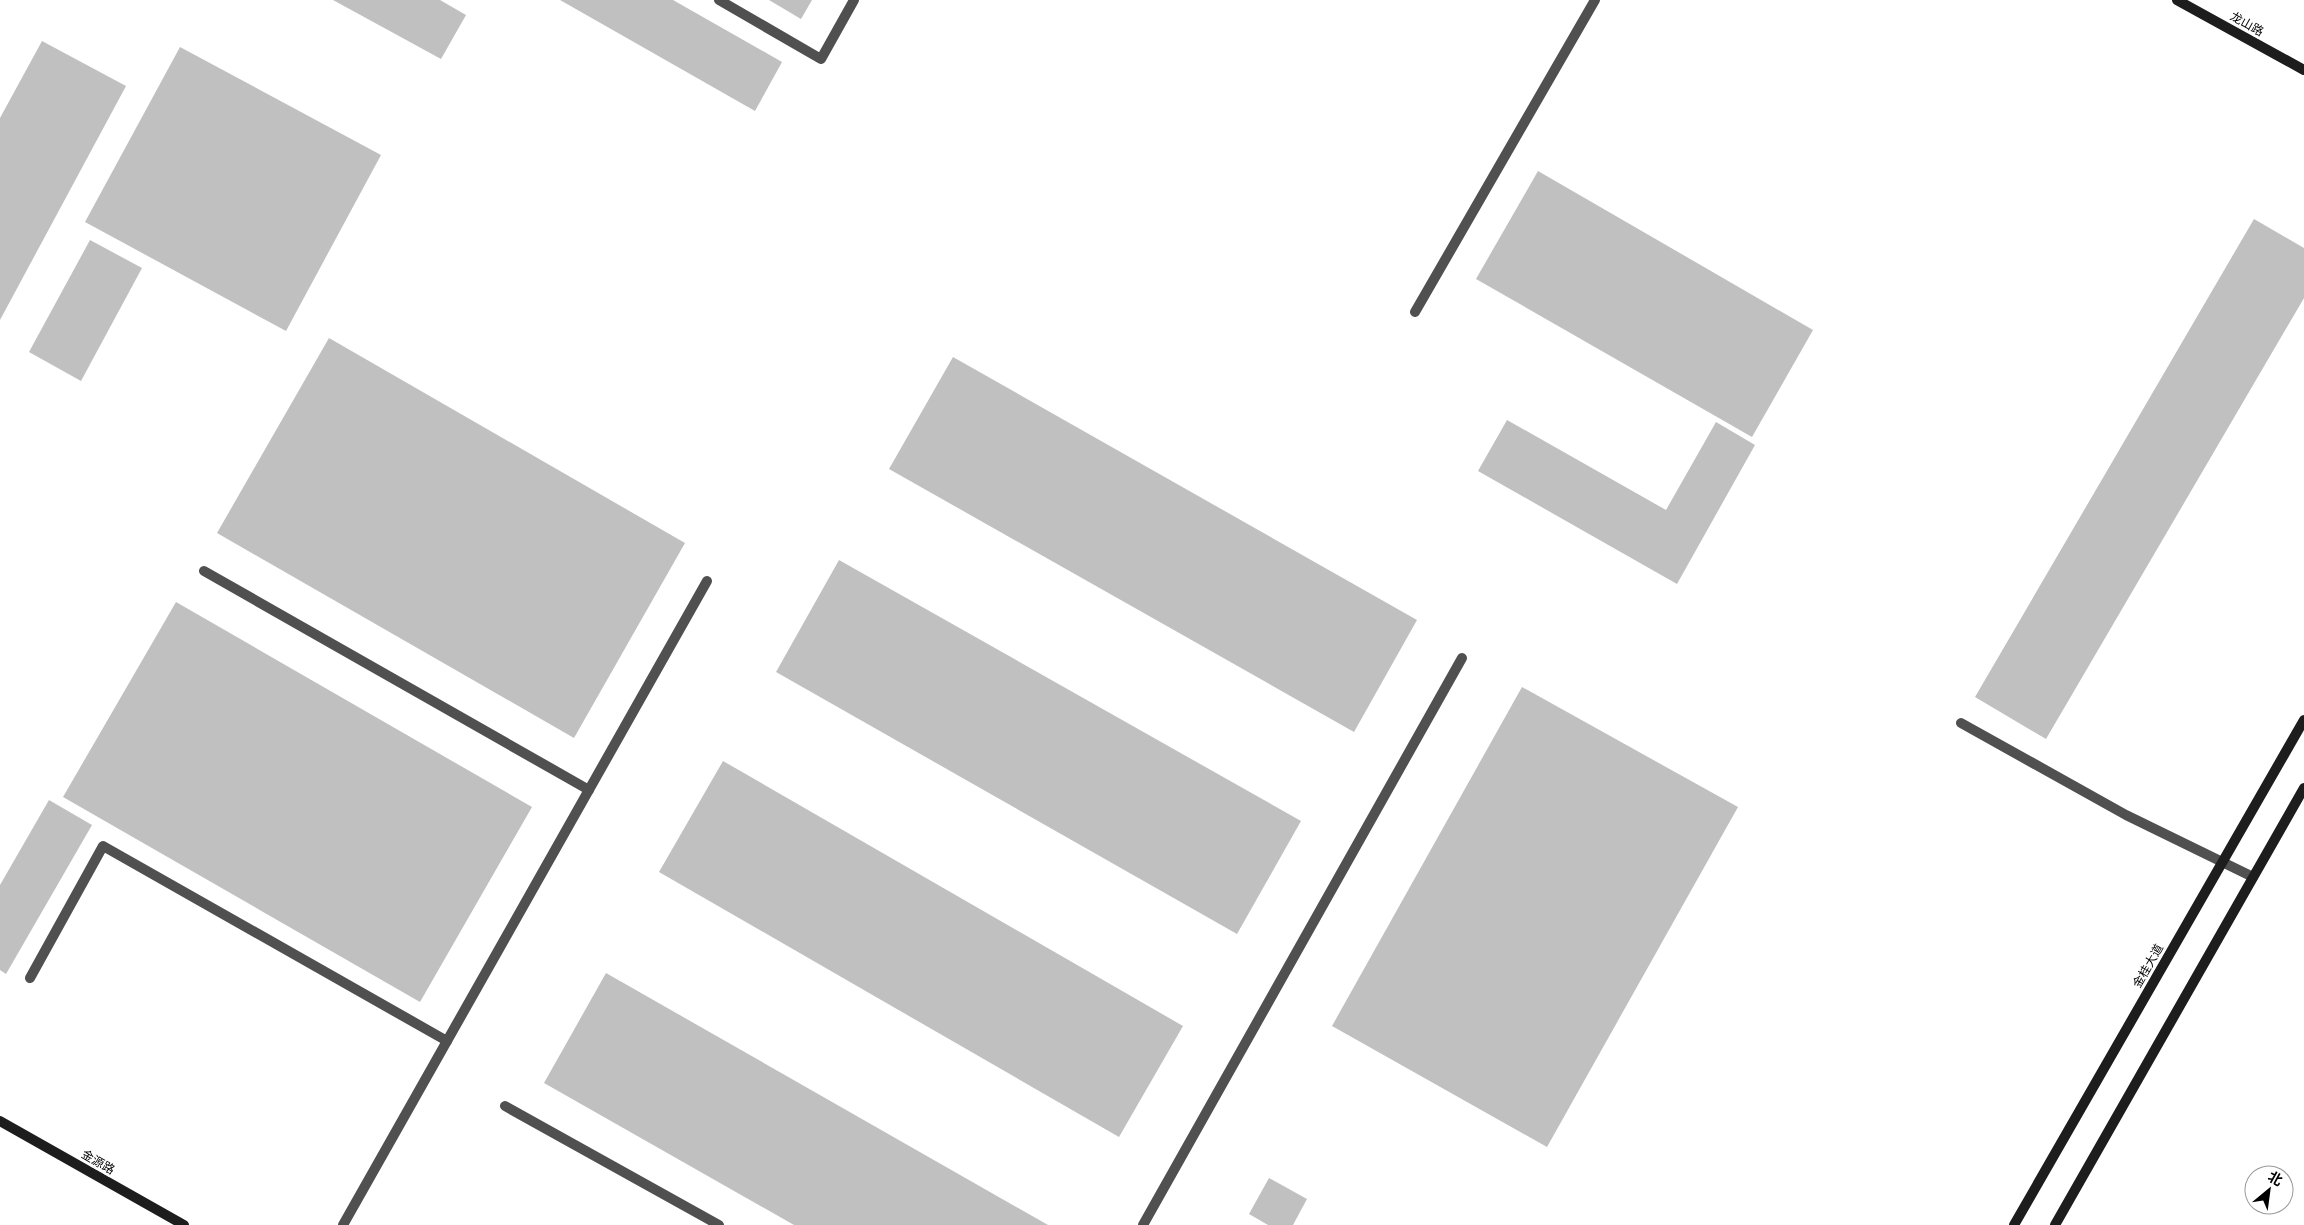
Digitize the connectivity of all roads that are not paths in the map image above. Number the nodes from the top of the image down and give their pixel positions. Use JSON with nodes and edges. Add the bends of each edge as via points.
{"nodes":[{"id":1,"x":719,"y":0,"type":"edge"},
{"id":2,"x":854,"y":0,"type":"edge"},
{"id":3,"x":1595,"y":0,"type":"edge"},
{"id":4,"x":2177,"y":0,"type":"edge"},
{"id":5,"x":2304,"y":70,"type":"edge"},
{"id":6,"x":1415,"y":312,"type":"dead end"},
{"id":7,"x":204,"y":571,"type":"dead end"},
{"id":8,"x":707,"y":582,"type":"dead end"},
{"id":9,"x":1462,"y":658,"type":"dead end"},
{"id":10,"x":2304,"y":720,"type":"edge"},
{"id":11,"x":1961,"y":723,"type":"dead end"},
{"id":12,"x":2304,"y":788,"type":"edge"},
{"id":13,"x":589,"y":790,"type":"junction"},
{"id":14,"x":2223,"y":861,"type":"junction"},
{"id":15,"x":2253,"y":878,"type":"junction"},
{"id":16,"x":30,"y":978,"type":"dead end"},
{"id":17,"x":447,"y":1041,"type":"junction"},
{"id":18,"x":505,"y":1106,"type":"dead end"},
{"id":19,"x":0,"y":1121,"type":"edge"},
{"id":20,"x":184,"y":1225,"type":"edge"},
{"id":21,"x":343,"y":1225,"type":"edge"},
{"id":22,"x":718,"y":1225,"type":"edge"},
{"id":23,"x":1143,"y":1225,"type":"edge"},
{"id":24,"x":2014,"y":1225,"type":"edge"},
{"id":25,"x":2055,"y":1225,"type":"edge"}],
"edges":[{"from":1,"to":2,"type":"lane","via":[[821,58]]},
{"from":3,"to":6,"type":"lane"},
{"from":4,"to":5,"type":"main road","name":"龙山路"},
{"from":7,"to":13,"type":"lane"},
{"from":8,"to":13,"type":"lane"},
{"from":9,"to":23,"type":"lane"},
{"from":10,"to":14,"type":"main road","name":"金桂大道"},
{"from":11,"to":14,"type":"lane","via":[[2126,815]]},
{"from":12,"to":15,"type":"main road"},
{"from":13,"to":17,"type":"lane"},
{"from":14,"to":15,"type":"lane"},
{"from":14,"to":24,"type":"main road","name":"金桂大道"},
{"from":15,"to":25,"type":"main road"},
{"from":16,"to":17,"type":"lane","via":[[103,846]]},
{"from":17,"to":21,"type":"lane"},
{"from":18,"to":22,"type":"lane"},
{"from":19,"to":20,"type":"main road","name":"金源路"}]}
